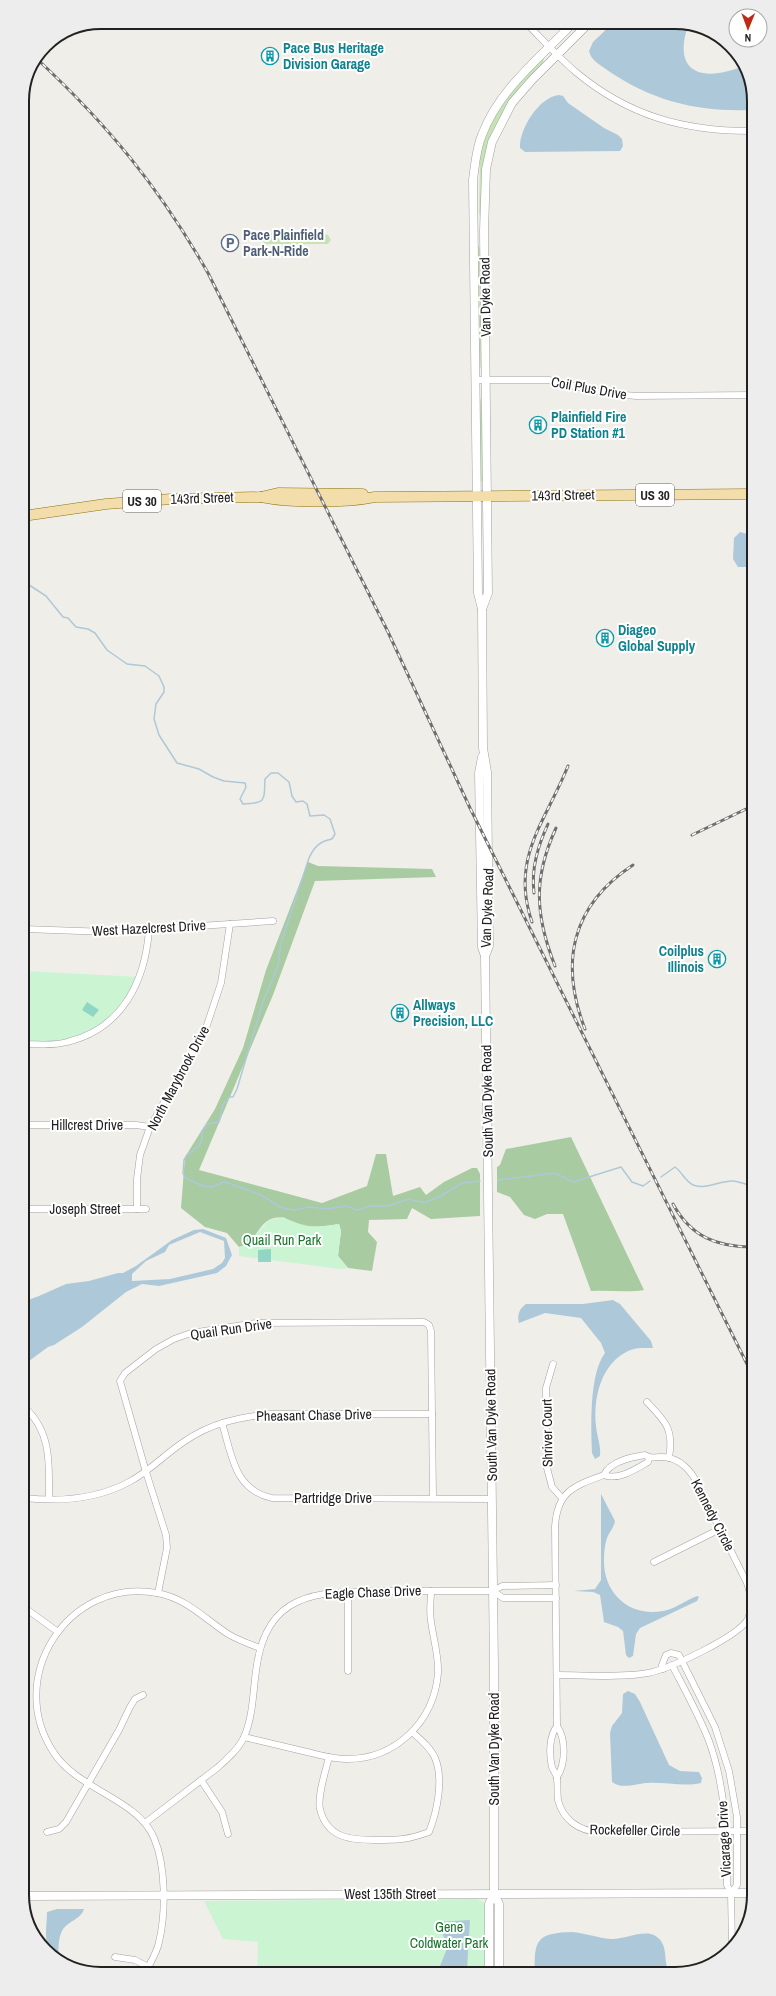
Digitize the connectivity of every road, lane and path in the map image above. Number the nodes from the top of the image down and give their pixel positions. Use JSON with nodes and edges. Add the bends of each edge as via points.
{"nodes":[{"id":1,"x":532,"y":29,"type":"edge"},
{"id":2,"x":567,"y":29,"type":"edge"},
{"id":3,"x":583,"y":29,"type":"edge"},
{"id":4,"x":550,"y":47,"type":"junction"},
{"id":5,"x":559,"y":55,"type":"junction"},
{"id":6,"x":747,"y":131,"type":"edge"},
{"id":7,"x":475,"y":380,"type":"junction"},
{"id":8,"x":486,"y":380,"type":"junction"},
{"id":9,"x":747,"y":395,"type":"edge"},
{"id":10,"x":747,"y":494,"type":"edge"},
{"id":11,"x":476,"y":496,"type":"junction"},
{"id":12,"x":488,"y":496,"type":"junction"},
{"id":13,"x":29,"y":515,"type":"edge"},
{"id":14,"x":482,"y":609,"type":"junction"},
{"id":15,"x":273,"y":920,"type":"dead end"},
{"id":16,"x":230,"y":924,"type":"junction"},
{"id":17,"x":29,"y":929,"type":"edge"},
{"id":18,"x":149,"y":930,"type":"junction"},
{"id":19,"x":486,"y":956,"type":"joint"},
{"id":20,"x":29,"y":1044,"type":"edge"},
{"id":21,"x":29,"y":1125,"type":"edge"},
{"id":22,"x":150,"y":1127,"type":"junction"},
{"id":23,"x":29,"y":1209,"type":"edge"},
{"id":24,"x":137,"y":1209,"type":"junction"},
{"id":25,"x":146,"y":1209,"type":"dead end"},
{"id":26,"x":553,"y":1364,"type":"dead end"},
{"id":27,"x":647,"y":1402,"type":"dead end"},
{"id":28,"x":29,"y":1413,"type":"edge"},
{"id":29,"x":432,"y":1414,"type":"junction"},
{"id":30,"x":222,"y":1423,"type":"junction"},
{"id":31,"x":649,"y":1458,"type":"junction"},
{"id":32,"x":669,"y":1458,"type":"junction"},
{"id":33,"x":146,"y":1472,"type":"junction"},
{"id":34,"x":604,"y":1475,"type":"junction"},
{"id":35,"x":29,"y":1498,"type":"edge"},
{"id":36,"x":432,"y":1498,"type":"junction"},
{"id":37,"x":492,"y":1498,"type":"junction"},
{"id":38,"x":562,"y":1498,"type":"junction"},
{"id":39,"x":49,"y":1499,"type":"junction"},
{"id":40,"x":720,"y":1529,"type":"junction"},
{"id":41,"x":654,"y":1562,"type":"dead end"},
{"id":42,"x":747,"y":1584,"type":"edge"},
{"id":43,"x":556,"y":1586,"type":"junction"},
{"id":44,"x":348,"y":1591,"type":"junction"},
{"id":45,"x":430,"y":1591,"type":"junction"},
{"id":46,"x":493,"y":1592,"type":"junction"},
{"id":47,"x":158,"y":1593,"type":"junction"},
{"id":48,"x":556,"y":1598,"type":"junction"},
{"id":49,"x":29,"y":1611,"type":"edge"},
{"id":50,"x":747,"y":1623,"type":"edge"},
{"id":51,"x":58,"y":1632,"type":"junction"},
{"id":52,"x":260,"y":1648,"type":"junction"},
{"id":53,"x":682,"y":1660,"type":"junction"},
{"id":54,"x":672,"y":1665,"type":"junction"},
{"id":55,"x":663,"y":1668,"type":"junction"},
{"id":56,"x":348,"y":1671,"type":"dead end"},
{"id":57,"x":557,"y":1675,"type":"junction"},
{"id":58,"x":143,"y":1695,"type":"dead end"},
{"id":59,"x":705,"y":1706,"type":"junction"},
{"id":60,"x":696,"y":1712,"type":"junction"},
{"id":61,"x":557,"y":1726,"type":"junction"},
{"id":62,"x":412,"y":1733,"type":"junction"},
{"id":63,"x":244,"y":1737,"type":"junction"},
{"id":64,"x":719,"y":1738,"type":"junction"},
{"id":65,"x":709,"y":1742,"type":"junction"},
{"id":66,"x":329,"y":1757,"type":"junction"},
{"id":67,"x":557,"y":1777,"type":"junction"},
{"id":68,"x":201,"y":1780,"type":"junction"},
{"id":69,"x":731,"y":1781,"type":"junction"},
{"id":70,"x":720,"y":1783,"type":"junction"},
{"id":71,"x":87,"y":1784,"type":"junction"},
{"id":72,"x":145,"y":1823,"type":"junction"},
{"id":73,"x":726,"y":1831,"type":"junction"},
{"id":74,"x":737,"y":1831,"type":"junction"},
{"id":75,"x":747,"y":1831,"type":"edge"},
{"id":76,"x":47,"y":1832,"type":"dead end"},
{"id":77,"x":228,"y":1834,"type":"dead end"},
{"id":78,"x":747,"y":1893,"type":"edge"},
{"id":79,"x":163,"y":1894,"type":"junction"},
{"id":80,"x":494,"y":1894,"type":"junction"},
{"id":81,"x":731,"y":1894,"type":"junction"},
{"id":82,"x":29,"y":1896,"type":"edge"},
{"id":83,"x":732,"y":1939,"type":"edge"},
{"id":84,"x":115,"y":1957,"type":"dead end"},
{"id":85,"x":148,"y":1967,"type":"joint"},
{"id":86,"x":489,"y":1967,"type":"edge"},
{"id":87,"x":499,"y":1967,"type":"edge"}],
"edges":[{"from":1,"to":4,"type":"street"},
{"from":2,"to":4,"type":"street","name":"Van Dyke Road"},
{"from":3,"to":5,"type":"street","name":"Van Dyke Road"},
{"from":4,"to":5,"type":"street"},
{"from":4,"to":7,"type":"street","name":"Van Dyke Road","via":[[501,98],[478,147],[472,211]]},
{"from":5,"to":6,"type":"street","via":[[577,73],[600,90],[624,105],[652,117],[710,130]]},
{"from":5,"to":8,"type":"street","name":"Van Dyke Road","via":[[512,103],[499,127],[488,157],[484,219]]},
{"from":7,"to":8,"type":"street","name":"Coil Plus Drive"},
{"from":7,"to":11,"type":"street","name":"Van Dyke Road"},
{"from":8,"to":9,"type":"street","name":"Coil Plus Drive","via":[[549,380],[617,395]]},
{"from":8,"to":12,"type":"street","name":"Van Dyke Road"},
{"from":10,"to":12,"type":"main road","name":"143rd Street","number":"US 30"},
{"from":11,"to":12,"type":"main road","name":"143rd Street","number":"US 30"},
{"from":11,"to":13,"type":"main road","name":"143rd Street","number":"US 30","via":[[375,497],[361,493],[278,493],[261,497],[128,502]]},
{"from":11,"to":14,"type":"street","name":"Van Dyke Road","via":[[478,593]]},
{"from":12,"to":14,"type":"street","name":"Van Dyke Road","via":[[488,593]]},
{"from":14,"to":19,"type":"street","name":"Van Dyke Road","via":[[483,748],[487,772],[488,851],[489,946]]},
{"from":15,"to":16,"type":"street","name":"West Hazelcrest Drive"},
{"from":16,"to":18,"type":"street","name":"West Hazelcrest Drive"},
{"from":16,"to":22,"type":"street","name":"North Marybrook Drive","via":[[220,983],[206,1028]]},
{"from":17,"to":18,"type":"street","name":"West Hazelcrest Drive","via":[[108,932]]},
{"from":18,"to":20,"type":"street","via":[[144,963],[136,988],[126,1005],[113,1018],[98,1030],[66,1043]]},
{"from":19,"to":37,"type":"street","name":"South Van Dyke Road"},
{"from":21,"to":22,"type":"street","name":"Hillcrest Drive"},
{"from":22,"to":24,"type":"street","name":"North Marybrook Drive","via":[[140,1155]]},
{"from":23,"to":24,"type":"street","name":"Joseph Street"},
{"from":24,"to":25,"type":"street","name":"Joseph Street"},
{"from":26,"to":38,"type":"street","name":"Shriver Court","via":[[546,1388],[547,1468],[552,1487]]},
{"from":27,"to":32,"type":"street","via":[[667,1423],[671,1442]]},
{"from":28,"to":39,"type":"street","via":[[41,1427],[46,1443],[49,1459]]},
{"from":29,"to":30,"type":"street","name":"Pheasant Chase Drive","via":[[271,1414],[247,1416]]},
{"from":29,"to":33,"type":"street","name":"Quail Run Drive","via":[[431,1331],[429,1325],[424,1322],[256,1323],[191,1333],[156,1349],[125,1373],[120,1381]]},
{"from":29,"to":36,"type":"street","name":"Quail Run Drive"},
{"from":30,"to":33,"type":"street","name":"Pheasant Chase Drive","via":[[185,1441]]},
{"from":30,"to":36,"type":"street","name":"Partridge Drive","via":[[239,1478],[259,1495],[272,1498]]},
{"from":31,"to":32,"type":"street"},
{"from":31,"to":34,"type":"street","via":[[648,1462],[623,1474],[609,1477]]},
{"from":31,"to":34,"type":"street","via":[[645,1455],[631,1458],[609,1468]]},
{"from":32,"to":40,"type":"street","name":"Kennedy Circle","via":[[682,1464],[691,1473]]},
{"from":33,"to":39,"type":"street","name":"Pheasant Chase Drive","via":[[128,1483],[92,1496]]},
{"from":33,"to":47,"type":"street","name":"Quail Run Drive","via":[[166,1535],[167,1548]]},
{"from":34,"to":38,"type":"street","via":[[575,1487]]},
{"from":35,"to":39,"type":"street","name":"Pheasant Chase Drive"},
{"from":36,"to":37,"type":"street","name":"Partridge Drive"},
{"from":37,"to":46,"type":"street","name":"South Van Dyke Road"},
{"from":38,"to":43,"type":"street","via":[[556,1516]]},
{"from":40,"to":41,"type":"street"},
{"from":40,"to":42,"type":"street","name":"Kennedy Circle"},
{"from":43,"to":46,"type":"street","name":"Eagle Chase Drive","via":[[502,1586]]},
{"from":43,"to":48,"type":"street"},
{"from":44,"to":45,"type":"street","name":"Eagle Chase Drive"},
{"from":44,"to":52,"type":"street","name":"Eagle Chase Drive","via":[[315,1594],[290,1606],[271,1626]]},
{"from":44,"to":56,"type":"street"},
{"from":45,"to":46,"type":"street","name":"Eagle Chase Drive"},
{"from":45,"to":62,"type":"street","via":[[430,1619],[438,1672],[428,1711]]},
{"from":46,"to":48,"type":"street","name":"Eagle Chase Drive","via":[[502,1598]]},
{"from":46,"to":80,"type":"street","name":"South Van Dyke Road"},
{"from":47,"to":51,"type":"street","via":[[130,1592],[97,1600],[72,1617]]},
{"from":47,"to":52,"type":"street","via":[[190,1606],[228,1634]]},
{"from":48,"to":57,"type":"street","name":"Rockefeller Circle"},
{"from":49,"to":51,"type":"street"},
{"from":50,"to":53,"type":"street","name":"Kennedy Circle","via":[[730,1637]]},
{"from":51,"to":71,"type":"street","via":[[47,1648],[40,1666],[37,1682],[38,1718],[44,1737],[54,1754],[66,1768]]},
{"from":52,"to":63,"type":"street","name":"Eagle Chase Drive"},
{"from":53,"to":54,"type":"street","name":"Kennedy Circle"},
{"from":53,"to":55,"type":"street","via":[[679,1655],[671,1653],[663,1658]]},
{"from":53,"to":59,"type":"street","name":"Vicarage Drive"},
{"from":54,"to":55,"type":"street","name":"Kennedy Circle"},
{"from":54,"to":60,"type":"street","name":"Vicarage Drive"},
{"from":55,"to":57,"type":"street","name":"Kennedy Circle","via":[[640,1674]]},
{"from":57,"to":61,"type":"street","name":"Rockefeller Circle"},
{"from":58,"to":71,"type":"street","via":[[135,1699],[130,1706]]},
{"from":59,"to":60,"type":"street"},
{"from":59,"to":64,"type":"street","name":"Vicarage Drive"},
{"from":60,"to":65,"type":"street","name":"Vicarage Drive"},
{"from":61,"to":67,"type":"street","name":"Rockefeller Circle","via":[[553,1731],[551,1749],[552,1768]]},
{"from":61,"to":67,"type":"street","name":"Rockefeller Circle","via":[[562,1732],[564,1746],[562,1770]]},
{"from":62,"to":66,"type":"street","via":[[399,1743],[373,1756],[357,1759]]},
{"from":62,"to":66,"type":"street","via":[[429,1748],[435,1758],[438,1768],[438,1806],[429,1832],[406,1840],[353,1840],[334,1832],[319,1808]]},
{"from":63,"to":66,"type":"street"},
{"from":63,"to":68,"type":"street","name":"Eagle Chase Drive","via":[[227,1759]]},
{"from":64,"to":65,"type":"street"},
{"from":64,"to":69,"type":"street","name":"Vicarage Drive"},
{"from":65,"to":70,"type":"street","name":"Vicarage Drive"},
{"from":67,"to":73,"type":"street","name":"Rockefeller Circle","via":[[558,1799],[563,1813],[585,1830]]},
{"from":68,"to":72,"type":"street","name":"Eagle Chase Drive"},
{"from":68,"to":77,"type":"street","via":[[222,1812]]},
{"from":69,"to":70,"type":"street","name":"Vicarage Drive"},
{"from":69,"to":74,"type":"street","name":"Vicarage Drive"},
{"from":70,"to":73,"type":"street","name":"Vicarage Drive"},
{"from":71,"to":72,"type":"street","via":[[128,1809]]},
{"from":71,"to":76,"type":"street","via":[[66,1822],[59,1829]]},
{"from":72,"to":79,"type":"street","via":[[154,1837],[160,1854]]},
{"from":73,"to":74,"type":"street","name":"Rockefeller Circle"},
{"from":73,"to":81,"type":"street","name":"Vicarage Drive","via":[[727,1885]]},
{"from":74,"to":75,"type":"street","name":"Rockefeller Circle"},
{"from":74,"to":81,"type":"street","name":"Vicarage Drive","via":[[738,1885]]},
{"from":78,"to":81,"type":"street","name":"West 135th Street"},
{"from":79,"to":80,"type":"street","name":"West 135th Street"},
{"from":79,"to":82,"type":"street","name":"West 135th Street"},
{"from":79,"to":85,"type":"street","via":[[159,1943]]},
{"from":80,"to":81,"type":"street","name":"West 135th Street"},
{"from":80,"to":86,"type":"street","name":"South Van Dyke Road","via":[[489,1904]]},
{"from":80,"to":87,"type":"street","name":"South Van Dyke Road","via":[[499,1904]]},
{"from":81,"to":83,"type":"street","name":"Vicarage Drive"},
{"from":84,"to":85,"type":"street","via":[[135,1960]]}]}
